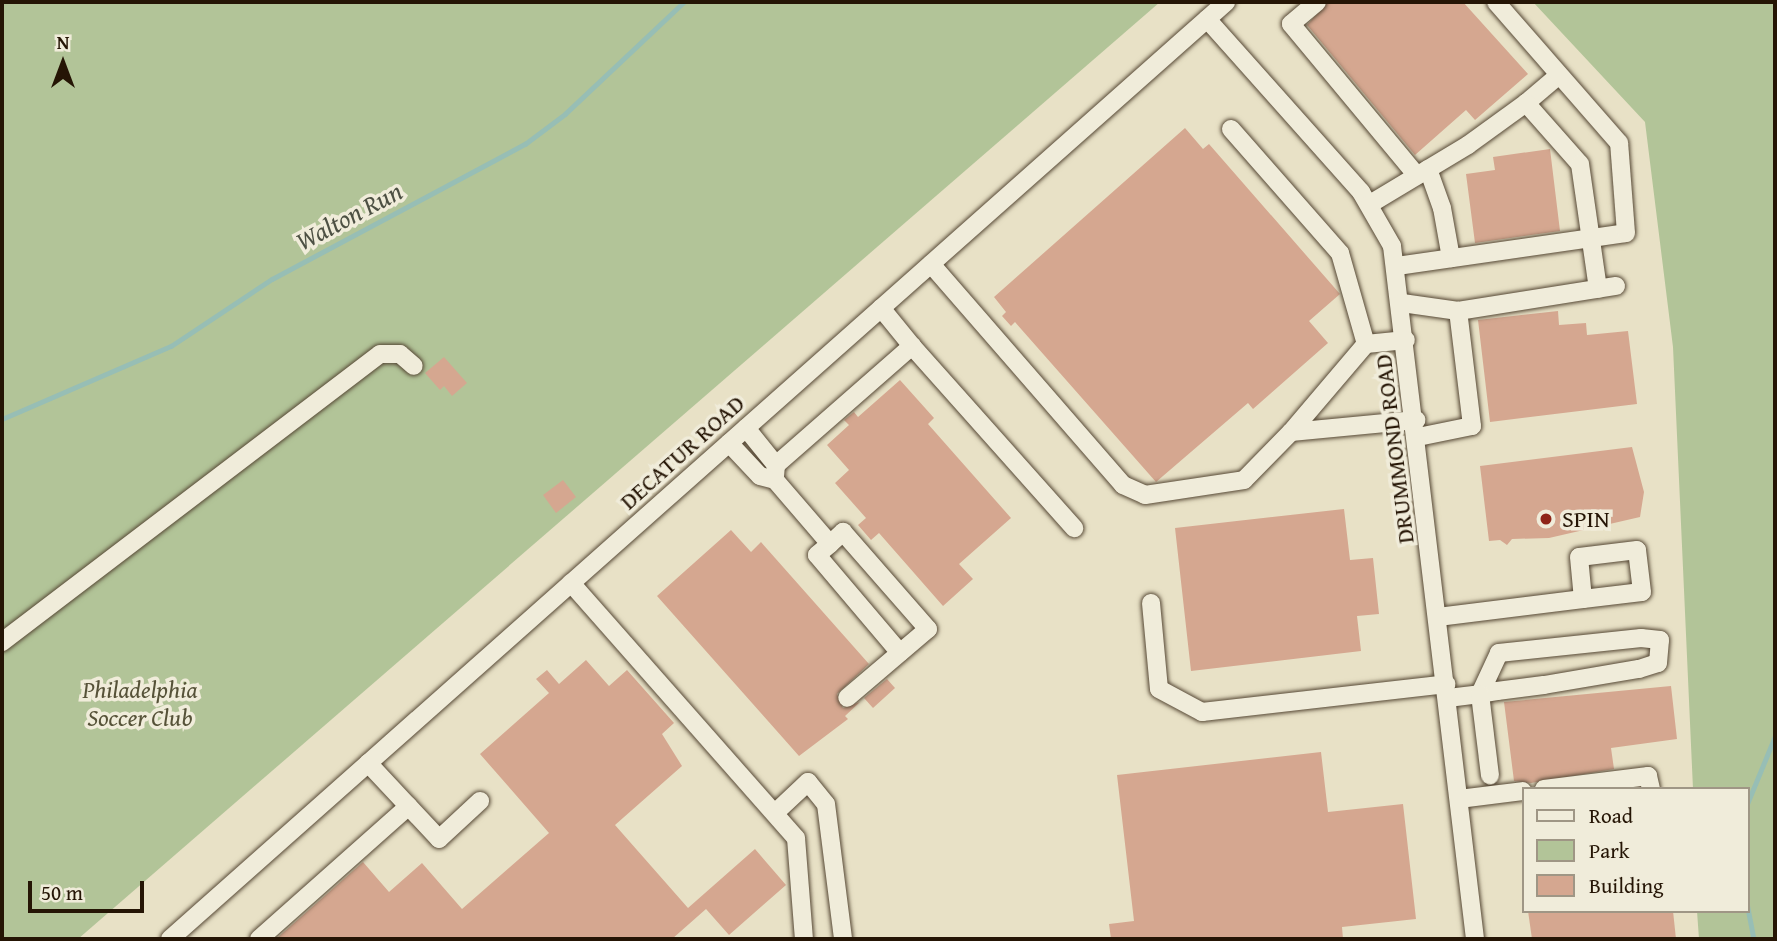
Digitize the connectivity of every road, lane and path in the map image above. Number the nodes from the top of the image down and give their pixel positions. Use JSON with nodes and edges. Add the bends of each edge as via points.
{"nodes":[{"id":1,"x":1226,"y":2,"type":"edge"},
{"id":2,"x":1317,"y":2,"type":"edge"},
{"id":3,"x":1496,"y":2,"type":"edge"},
{"id":4,"x":1207,"y":19,"type":"junction"},
{"id":5,"x":1559,"y":75,"type":"junction"},
{"id":6,"x":1526,"y":103,"type":"junction"},
{"id":7,"x":1231,"y":130,"type":"dead end"},
{"id":8,"x":1422,"y":173,"type":"junction"},
{"id":9,"x":1370,"y":204,"type":"junction"},
{"id":10,"x":1590,"y":239,"type":"junction"},
{"id":11,"x":1451,"y":258,"type":"junction"},
{"id":12,"x":930,"y":264,"type":"junction"},
{"id":13,"x":1397,"y":265,"type":"junction"},
{"id":14,"x":1616,"y":286,"type":"dead end"},
{"id":15,"x":1598,"y":289,"type":"junction"},
{"id":16,"x":1402,"y":303,"type":"junction"},
{"id":17,"x":881,"y":308,"type":"junction"},
{"id":18,"x":1458,"y":311,"type":"junction"},
{"id":19,"x":1406,"y":340,"type":"junction"},
{"id":20,"x":1366,"y":344,"type":"junction"},
{"id":21,"x":912,"y":346,"type":"junction"},
{"id":22,"x":414,"y":366,"type":"dead end"},
{"id":23,"x":746,"y":428,"type":"junction"},
{"id":24,"x":1417,"y":428,"type":"junction"},
{"id":25,"x":1292,"y":432,"type":"junction"},
{"id":26,"x":729,"y":443,"type":"junction"},
{"id":27,"x":775,"y":472,"type":"junction"},
{"id":28,"x":1074,"y":528,"type":"dead end"},
{"id":29,"x":830,"y":544,"type":"junction"},
{"id":30,"x":571,"y":583,"type":"junction"},
{"id":31,"x":1583,"y":599,"type":"dead end"},
{"id":32,"x":1151,"y":603,"type":"dead end"},
{"id":33,"x":1438,"y":617,"type":"junction"},
{"id":34,"x":2,"y":642,"type":"edge"},
{"id":35,"x":900,"y":653,"type":"junction"},
{"id":36,"x":1447,"y":691,"type":"junction"},
{"id":37,"x":1480,"y":694,"type":"junction"},
{"id":38,"x":847,"y":698,"type":"dead end"},
{"id":39,"x":368,"y":763,"type":"junction"},
{"id":40,"x":1490,"y":775,"type":"dead end"},
{"id":41,"x":1557,"y":787,"type":"edge"},
{"id":42,"x":1651,"y":787,"type":"edge"},
{"id":43,"x":1522,"y":791,"type":"edge"},
{"id":44,"x":1459,"y":799,"type":"junction"},
{"id":45,"x":480,"y":801,"type":"dead end"},
{"id":46,"x":409,"y":806,"type":"junction"},
{"id":47,"x":776,"y":812,"type":"junction"},
{"id":48,"x":170,"y":939,"type":"edge"},
{"id":49,"x":259,"y":939,"type":"edge"},
{"id":50,"x":804,"y":939,"type":"edge"},
{"id":51,"x":843,"y":939,"type":"edge"},
{"id":52,"x":1475,"y":939,"type":"edge"}],
"edges":[{"from":1,"to":4,"type":"street","name":"DECATUR ROAD"},
{"from":2,"to":8,"type":"street","via":[[1292,24]]},
{"from":3,"to":5,"type":"street"},
{"from":4,"to":9,"type":"street","name":"DRUMMOND ROAD"},
{"from":4,"to":12,"type":"street","name":"DECATUR ROAD"},
{"from":5,"to":6,"type":"street"},
{"from":5,"to":10,"type":"street","via":[[1619,143],[1626,233]]},
{"from":6,"to":8,"type":"street"},
{"from":6,"to":10,"type":"street","via":[[1580,164]]},
{"from":7,"to":20,"type":"street","via":[[1340,253]]},
{"from":8,"to":9,"type":"street"},
{"from":8,"to":11,"type":"street","via":[[1442,208]]},
{"from":9,"to":13,"type":"street","name":"DRUMMOND ROAD"},
{"from":10,"to":11,"type":"street"},
{"from":10,"to":15,"type":"street"},
{"from":11,"to":13,"type":"street"},
{"from":12,"to":17,"type":"street","name":"DECATUR ROAD"},
{"from":12,"to":25,"type":"street","via":[[1123,485],[1145,495],[1244,480]]},
{"from":13,"to":16,"type":"street","name":"DRUMMOND ROAD"},
{"from":14,"to":15,"type":"street"},
{"from":15,"to":18,"type":"street"},
{"from":16,"to":18,"type":"street"},
{"from":16,"to":19,"type":"street","name":"DRUMMOND ROAD"},
{"from":17,"to":21,"type":"street"},
{"from":17,"to":23,"type":"street","name":"DECATUR ROAD"},
{"from":18,"to":24,"type":"street","via":[[1472,426]]},
{"from":19,"to":20,"type":"street"},
{"from":19,"to":24,"type":"street","name":"DRUMMOND ROAD"},
{"from":20,"to":25,"type":"street"},
{"from":21,"to":27,"type":"street"},
{"from":21,"to":28,"type":"street"},
{"from":22,"to":34,"type":"street","via":[[401,354],[380,354]]},
{"from":23,"to":26,"type":"street","name":"DECATUR ROAD"},
{"from":23,"to":27,"type":"street"},
{"from":24,"to":25,"type":"street"},
{"from":24,"to":33,"type":"street","name":"DRUMMOND ROAD"},
{"from":26,"to":27,"type":"street","via":[[760,476]]},
{"from":26,"to":30,"type":"street","name":"DECATUR ROAD"},
{"from":27,"to":29,"type":"street"},
{"from":29,"to":35,"type":"street","via":[[817,555]]},
{"from":29,"to":35,"type":"street","via":[[843,532],[928,629]]},
{"from":30,"to":39,"type":"street","name":"DECATUR ROAD"},
{"from":30,"to":47,"type":"street"},
{"from":31,"to":33,"type":"street"},
{"from":32,"to":36,"type":"street","via":[[1159,689],[1202,712]]},
{"from":33,"to":36,"type":"street","name":"DRUMMOND ROAD"},
{"from":35,"to":38,"type":"street"},
{"from":36,"to":37,"type":"street"},
{"from":36,"to":44,"type":"street","name":"DRUMMOND ROAD"},
{"from":37,"to":37,"type":"street","via":[[1649,666],[1662,657],[1660,640],[1641,638],[1499,653]]},
{"from":37,"to":40,"type":"street"},
{"from":39,"to":46,"type":"street"},
{"from":39,"to":48,"type":"street","name":"DECATUR ROAD"},
{"from":41,"to":42,"type":"street","via":[[1648,776]]},
{"from":43,"to":44,"type":"street"},
{"from":44,"to":52,"type":"street","name":"DRUMMOND ROAD"},
{"from":45,"to":46,"type":"street","via":[[439,839]]},
{"from":46,"to":49,"type":"street"},
{"from":47,"to":50,"type":"street","via":[[796,838]]},
{"from":47,"to":51,"type":"street","via":[[808,782],[826,804]]}]}
